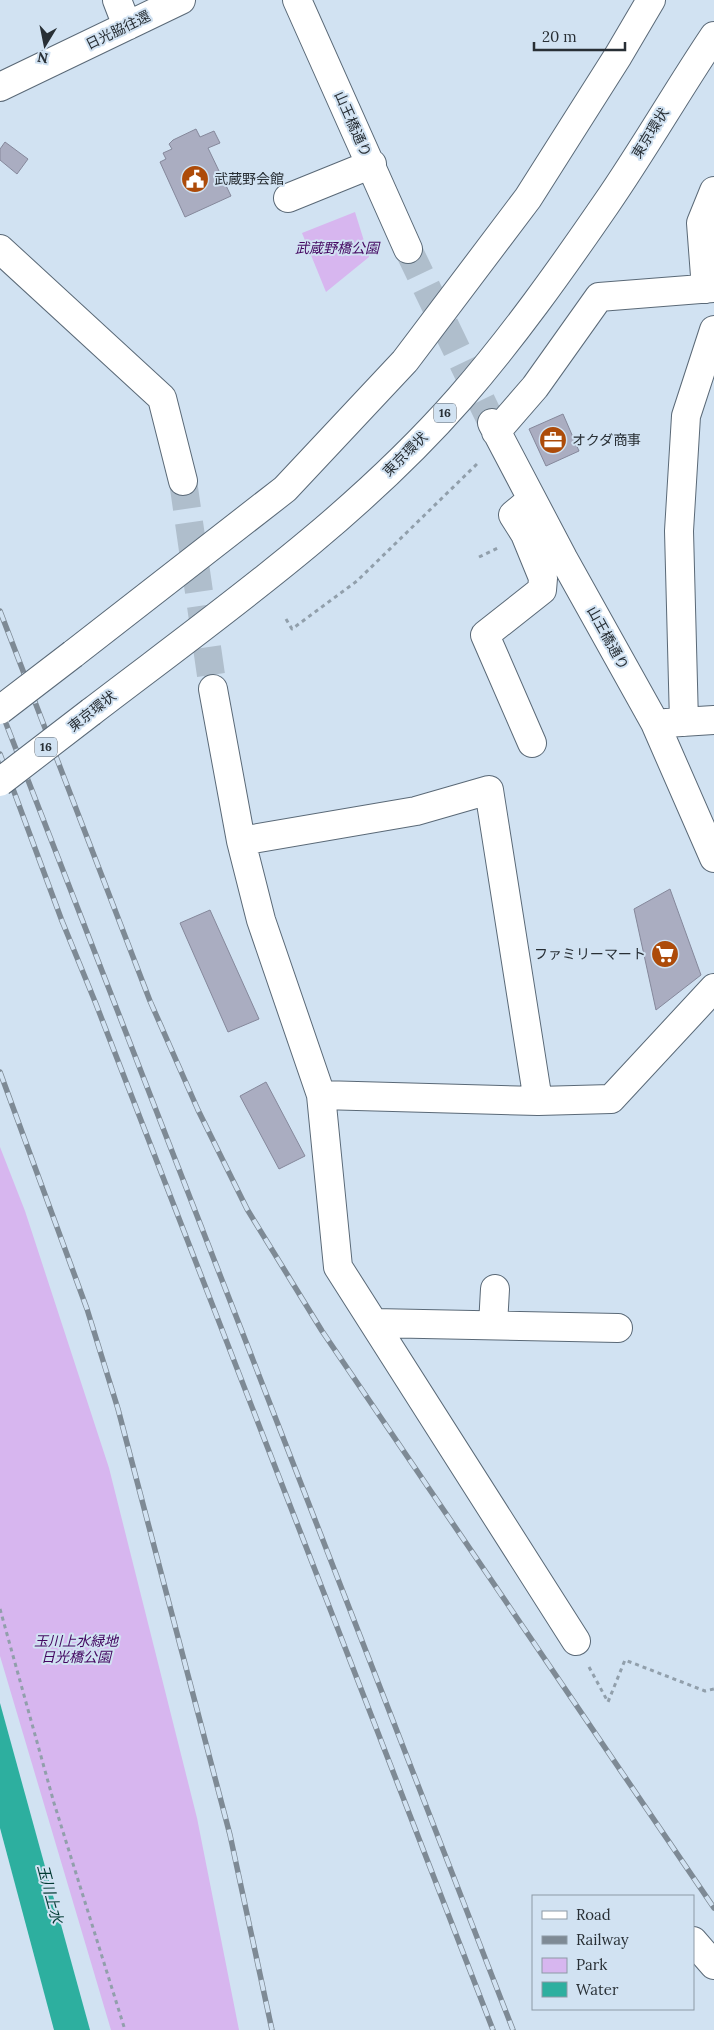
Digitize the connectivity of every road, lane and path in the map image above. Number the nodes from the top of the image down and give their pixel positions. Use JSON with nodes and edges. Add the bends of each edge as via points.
{"nodes":[{"id":1,"x":118,"y":0,"type":"edge"},
{"id":2,"x":181,"y":0,"type":"edge"},
{"id":3,"x":297,"y":0,"type":"edge"},
{"id":4,"x":651,"y":0,"type":"edge"},
{"id":5,"x":127,"y":26,"type":"junction"},
{"id":6,"x":714,"y":36,"type":"edge"},
{"id":7,"x":0,"y":87,"type":"edge"},
{"id":8,"x":372,"y":164,"type":"junction"},
{"id":9,"x":714,"y":191,"type":"edge"},
{"id":10,"x":288,"y":198,"type":"dead end"},
{"id":11,"x":0,"y":249,"type":"edge"},
{"id":12,"x":408,"y":249,"type":"tunnel mouth"},
{"id":13,"x":710,"y":289,"type":"edge"},
{"id":14,"x":714,"y":330,"type":"edge"},
{"id":15,"x":496,"y":432,"type":"junction"},
{"id":16,"x":183,"y":481,"type":"tunnel mouth"},
{"id":17,"x":531,"y":500,"type":"junction"},
{"id":18,"x":286,"y":619,"type":"dead end"},
{"id":19,"x":213,"y":689,"type":"tunnel mouth"},
{"id":20,"x":0,"y":710,"type":"edge"},
{"id":21,"x":714,"y":720,"type":"edge"},
{"id":22,"x":684,"y":722,"type":"junction"},
{"id":23,"x":655,"y":723,"type":"junction"},
{"id":24,"x":532,"y":743,"type":"dead end"},
{"id":25,"x":0,"y":782,"type":"edge"},
{"id":26,"x":241,"y":841,"type":"junction"},
{"id":27,"x":714,"y":858,"type":"edge"},
{"id":28,"x":714,"y":988,"type":"edge"},
{"id":29,"x":321,"y":1095,"type":"junction"},
{"id":30,"x":538,"y":1101,"type":"junction"},
{"id":31,"x":495,"y":1289,"type":"dead end"},
{"id":32,"x":374,"y":1323,"type":"junction"},
{"id":33,"x":493,"y":1325,"type":"junction"},
{"id":34,"x":618,"y":1328,"type":"dead end"},
{"id":35,"x":0,"y":1609,"type":"edge"},
{"id":36,"x":576,"y":1641,"type":"joint"},
{"id":37,"x":714,"y":1689,"type":"edge"},
{"id":38,"x":694,"y":1942,"type":"edge"},
{"id":39,"x":714,"y":1965,"type":"edge"},
{"id":40,"x":125,"y":2030,"type":"edge"}],
"edges":[{"from":1,"to":5,"type":"main road"},
{"from":2,"to":5,"type":"main road","name":"日光脇往還"},
{"from":3,"to":8,"type":"main road","name":"山王橋通り"},
{"from":4,"to":20,"type":"main road","bridge":true,"via":[[528,198],[405,361],[284,488]]},
{"from":5,"to":7,"type":"main road","name":"日光脇往還"},
{"from":6,"to":25,"type":"main road","name":"東京環状","number":"16","bridge":true,"via":[[607,203],[520,325],[459,399],[394,467],[316,538]]},
{"from":8,"to":10,"type":"main road"},
{"from":8,"to":12,"type":"main road","name":"山王橋通り"},
{"from":9,"to":13,"type":"main road","via":[[701,223]]},
{"from":11,"to":16,"type":"main road","via":[[162,398]]},
{"from":13,"to":15,"type":"main road","via":[[599,297],[535,387]]},
{"from":14,"to":22,"type":"main road","via":[[686,416],[679,531]]},
{"from":15,"to":17,"type":"main road","name":"山王橋通り"},
{"from":15,"to":18,"type":"path","via":[[357,581],[292,629]]},
{"from":17,"to":23,"type":"main road","name":"山王橋通り"},
{"from":17,"to":24,"type":"main road","via":[[513,515],[525,534],[543,578],[542,590],[485,635]]},
{"from":19,"to":26,"type":"main road"},
{"from":21,"to":22,"type":"main road"},
{"from":22,"to":23,"type":"main road"},
{"from":23,"to":27,"type":"main road","name":"山王橋通り"},
{"from":26,"to":29,"type":"main road","via":[[261,920]]},
{"from":26,"to":30,"type":"main road","via":[[416,811],[489,790]]},
{"from":28,"to":30,"type":"main road","via":[[611,1099]]},
{"from":29,"to":30,"type":"main road"},
{"from":29,"to":32,"type":"main road","via":[[338,1267]]},
{"from":31,"to":33,"type":"main road"},
{"from":32,"to":33,"type":"main road"},
{"from":32,"to":36,"type":"main road"},
{"from":33,"to":34,"type":"main road"},
{"from":35,"to":40,"type":"path","via":[[54,1803]]},
{"from":36,"to":37,"type":"path","via":[[608,1702],[625,1660],[705,1691]]},
{"from":38,"to":39,"type":"main road"}]}
